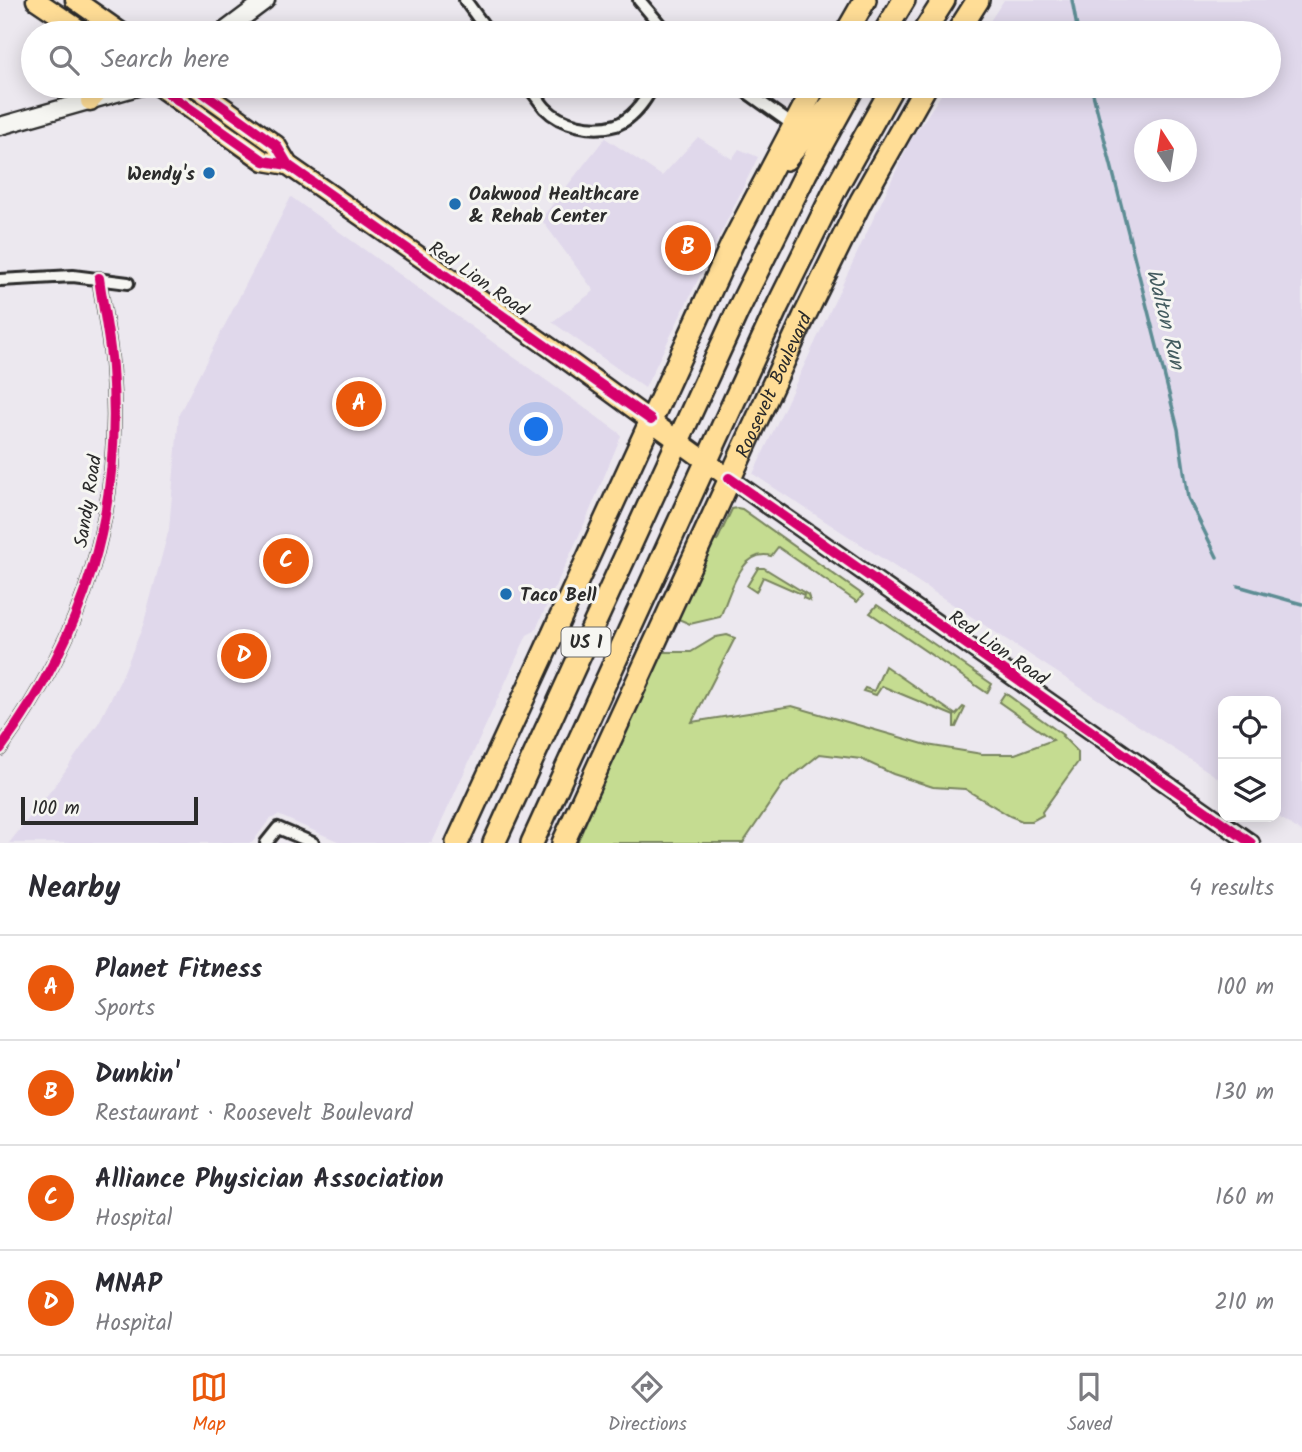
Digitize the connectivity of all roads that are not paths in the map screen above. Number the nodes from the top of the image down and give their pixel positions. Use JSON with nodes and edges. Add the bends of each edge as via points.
{"nodes":[{"id":1,"x":36,"y":0,"type":"edge"},
{"id":2,"x":75,"y":0,"type":"edge"},
{"id":3,"x":266,"y":0,"type":"edge"},
{"id":4,"x":465,"y":0,"type":"edge"},
{"id":5,"x":639,"y":0,"type":"edge"},
{"id":6,"x":865,"y":0,"type":"edge"},
{"id":7,"x":904,"y":0,"type":"edge"},
{"id":8,"x":944,"y":0,"type":"edge"},
{"id":9,"x":978,"y":0,"type":"edge"},
{"id":10,"x":67,"y":21,"type":"edge"},
{"id":11,"x":105,"y":21,"type":"edge"},
{"id":12,"x":238,"y":21,"type":"edge"},
{"id":13,"x":480,"y":21,"type":"edge"},
{"id":14,"x":657,"y":21,"type":"edge"},
{"id":15,"x":853,"y":21,"type":"edge"},
{"id":16,"x":891,"y":21,"type":"edge"},
{"id":17,"x":931,"y":21,"type":"edge"},
{"id":18,"x":965,"y":21,"type":"edge"},
{"id":19,"x":93,"y":98,"type":"edge"},
{"id":20,"x":100,"y":98,"type":"edge"},
{"id":21,"x":175,"y":98,"type":"edge"},
{"id":22,"x":211,"y":98,"type":"edge"},
{"id":23,"x":537,"y":98,"type":"edge"},
{"id":24,"x":647,"y":98,"type":"edge"},
{"id":25,"x":755,"y":98,"type":"edge"},
{"id":26,"x":808,"y":98,"type":"edge"},
{"id":27,"x":837,"y":98,"type":"edge"},
{"id":28,"x":848,"y":98,"type":"edge"},
{"id":29,"x":887,"y":98,"type":"edge"},
{"id":30,"x":891,"y":98,"type":"edge"},
{"id":31,"x":919,"y":98,"type":"edge"},
{"id":32,"x":90,"y":101,"type":"junction"},
{"id":33,"x":793,"y":125,"type":"junction"},
{"id":34,"x":0,"y":126,"type":"edge"},
{"id":35,"x":288,"y":165,"type":"junction"},
{"id":36,"x":757,"y":193,"type":"junction"},
{"id":37,"x":861,"y":201,"type":"junction"},
{"id":38,"x":99,"y":278,"type":"junction"},
{"id":39,"x":0,"y":280,"type":"edge"},
{"id":40,"x":128,"y":283,"type":"dead end"},
{"id":41,"x":651,"y":420,"type":"junction"},
{"id":42,"x":678,"y":441,"type":"junction"},
{"id":43,"x":706,"y":461,"type":"junction"},
{"id":44,"x":729,"y":478,"type":"junction"},
{"id":45,"x":0,"y":749,"type":"edge"},
{"id":46,"x":594,"y":773,"type":"junction"},
{"id":47,"x":266,"y":843,"type":"edge"},
{"id":48,"x":313,"y":843,"type":"edge"},
{"id":49,"x":457,"y":843,"type":"edge"},
{"id":50,"x":495,"y":843,"type":"edge"},
{"id":51,"x":532,"y":843,"type":"edge"},
{"id":52,"x":541,"y":843,"type":"edge"},
{"id":53,"x":563,"y":843,"type":"edge"},
{"id":54,"x":1251,"y":843,"type":"edge"}],
"edges":[{"from":1,"to":10,"type":"main road"},
{"from":2,"to":11,"type":"main road"},
{"from":3,"to":12,"type":"street"},
{"from":4,"to":13,"type":"street"},
{"from":5,"to":14,"type":"street"},
{"from":6,"to":15,"type":"highway"},
{"from":7,"to":16,"type":"highway"},
{"from":8,"to":17,"type":"highway"},
{"from":9,"to":18,"type":"highway"},
{"from":19,"to":32,"type":"main road"},
{"from":20,"to":32,"type":"street"},
{"from":21,"to":35,"type":"main road","name":"Red Lion Road","via":[[264,161]]},
{"from":22,"to":35,"type":"main road","name":"Red Lion Road","via":[[276,145]]},
{"from":23,"to":24,"type":"street","via":[[561,120],[598,127],[617,124]]},
{"from":25,"to":33,"type":"street"},
{"from":26,"to":33,"type":"highway","number":"US 1"},
{"from":27,"to":36,"type":"highway"},
{"from":28,"to":42,"type":"highway","number":"US 1","via":[[771,241]]},
{"from":29,"to":43,"type":"highway","name":"Roosevelt Boulevard","number":"US 1","via":[[806,246]]},
{"from":30,"to":37,"type":"highway"},
{"from":31,"to":37,"type":"highway","name":"Roosevelt Boulevard"},
{"from":32,"to":34,"type":"street"},
{"from":33,"to":36,"type":"highway","number":"US 1"},
{"from":35,"to":41,"type":"main road","name":"Red Lion Road"},
{"from":36,"to":41,"type":"highway","number":"US 1"},
{"from":37,"to":44,"type":"highway","name":"Roosevelt Boulevard"},
{"from":38,"to":39,"type":"street"},
{"from":38,"to":40,"type":"street"},
{"from":38,"to":45,"type":"street","name":"Sandy Road","via":[[112,368],[113,452],[106,518],[82,603],[60,655]]},
{"from":41,"to":42,"type":"main road","name":"Red Lion Road"},
{"from":41,"to":49,"type":"highway","number":"US 1"},
{"from":42,"to":43,"type":"main road","name":"Red Lion Road"},
{"from":42,"to":50,"type":"highway","number":"US 1"},
{"from":43,"to":44,"type":"main road","name":"Red Lion Road"},
{"from":43,"to":51,"type":"highway","name":"Roosevelt Boulevard","number":"US 1"},
{"from":44,"to":46,"type":"highway","name":"Roosevelt Boulevard"},
{"from":44,"to":54,"type":"street","name":"Red Lion Road"},
{"from":46,"to":52,"type":"highway"},
{"from":46,"to":53,"type":"highway","name":"Roosevelt Boulevard"},
{"from":47,"to":48,"type":"street","via":[[278,828]]}]}
